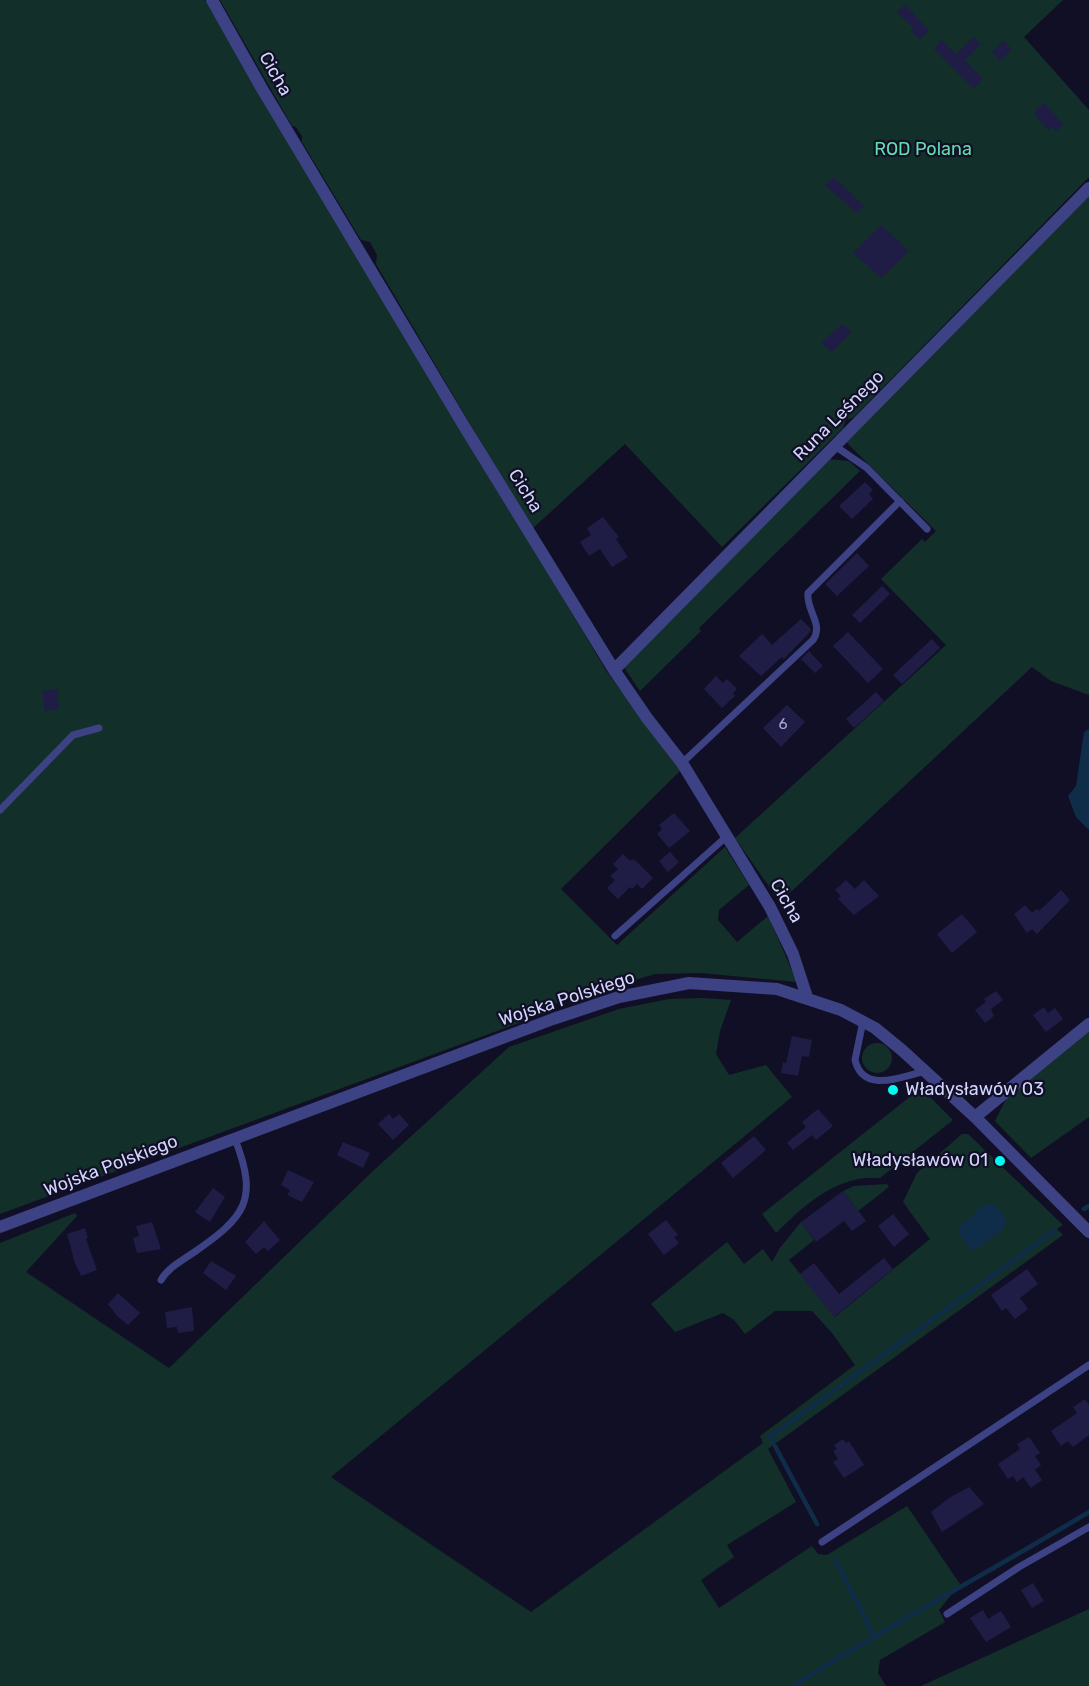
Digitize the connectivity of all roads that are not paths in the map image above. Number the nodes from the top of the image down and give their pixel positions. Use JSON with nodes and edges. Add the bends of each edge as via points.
{"nodes":[{"id":1,"x":212,"y":0,"type":"edge"},
{"id":2,"x":1089,"y":188,"type":"edge"},
{"id":3,"x":834,"y":446,"type":"junction"},
{"id":4,"x":900,"y":501,"type":"junction"},
{"id":5,"x":927,"y":529,"type":"dead end"},
{"id":6,"x":614,"y":670,"type":"junction"},
{"id":7,"x":99,"y":728,"type":"dead end"},
{"id":8,"x":682,"y":763,"type":"junction"},
{"id":9,"x":0,"y":810,"type":"edge"},
{"id":10,"x":726,"y":837,"type":"junction"},
{"id":11,"x":615,"y":936,"type":"dead end"},
{"id":12,"x":807,"y":998,"type":"junction"},
{"id":13,"x":863,"y":1021,"type":"junction"},
{"id":14,"x":1089,"y":1024,"type":"edge"},
{"id":15,"x":925,"y":1071,"type":"junction"},
{"id":16,"x":975,"y":1117,"type":"junction"},
{"id":17,"x":235,"y":1139,"type":"junction"},
{"id":18,"x":0,"y":1227,"type":"edge"},
{"id":19,"x":1089,"y":1232,"type":"edge"},
{"id":20,"x":161,"y":1280,"type":"dead end"},
{"id":21,"x":1089,"y":1365,"type":"edge"},
{"id":22,"x":1089,"y":1527,"type":"edge"},
{"id":23,"x":822,"y":1542,"type":"dead end"},
{"id":24,"x":947,"y":1614,"type":"dead end"}],
"edges":[{"from":1,"to":6,"type":"street","name":"Cicha","via":[[464,426]]},
{"from":2,"to":3,"type":"street","name":"Runa Leśnego"},
{"from":3,"to":4,"type":"lane","via":[[867,468]]},
{"from":3,"to":6,"type":"street","name":"Runa Leśnego"},
{"from":4,"to":5,"type":"lane"},
{"from":4,"to":8,"type":"lane","via":[[808,593],[808,608],[817,623],[813,640]]},
{"from":6,"to":8,"type":"street","name":"Cicha"},
{"from":7,"to":9,"type":"lane","via":[[73,735]]},
{"from":8,"to":10,"type":"street","name":"Cicha"},
{"from":10,"to":11,"type":"lane"},
{"from":10,"to":12,"type":"street","name":"Cicha","via":[[781,926]]},
{"from":12,"to":13,"type":"street","name":"Wojska Polskiego"},
{"from":12,"to":17,"type":"street","name":"Wojska Polskiego","via":[[777,989],[689,983],[619,997]]},
{"from":13,"to":15,"type":"street","name":"Wojska Polskiego"},
{"from":13,"to":15,"type":"lane","via":[[855,1060],[865,1077],[876,1082]]},
{"from":14,"to":16,"type":"street"},
{"from":15,"to":16,"type":"street","name":"Wojska Polskiego"},
{"from":16,"to":19,"type":"street","name":"Wojska Polskiego"},
{"from":17,"to":18,"type":"street","name":"Wojska Polskiego"},
{"from":17,"to":20,"type":"lane","via":[[248,1180],[244,1205],[222,1232]]},
{"from":21,"to":23,"type":"lane"},
{"from":22,"to":24,"type":"lane"}]}
